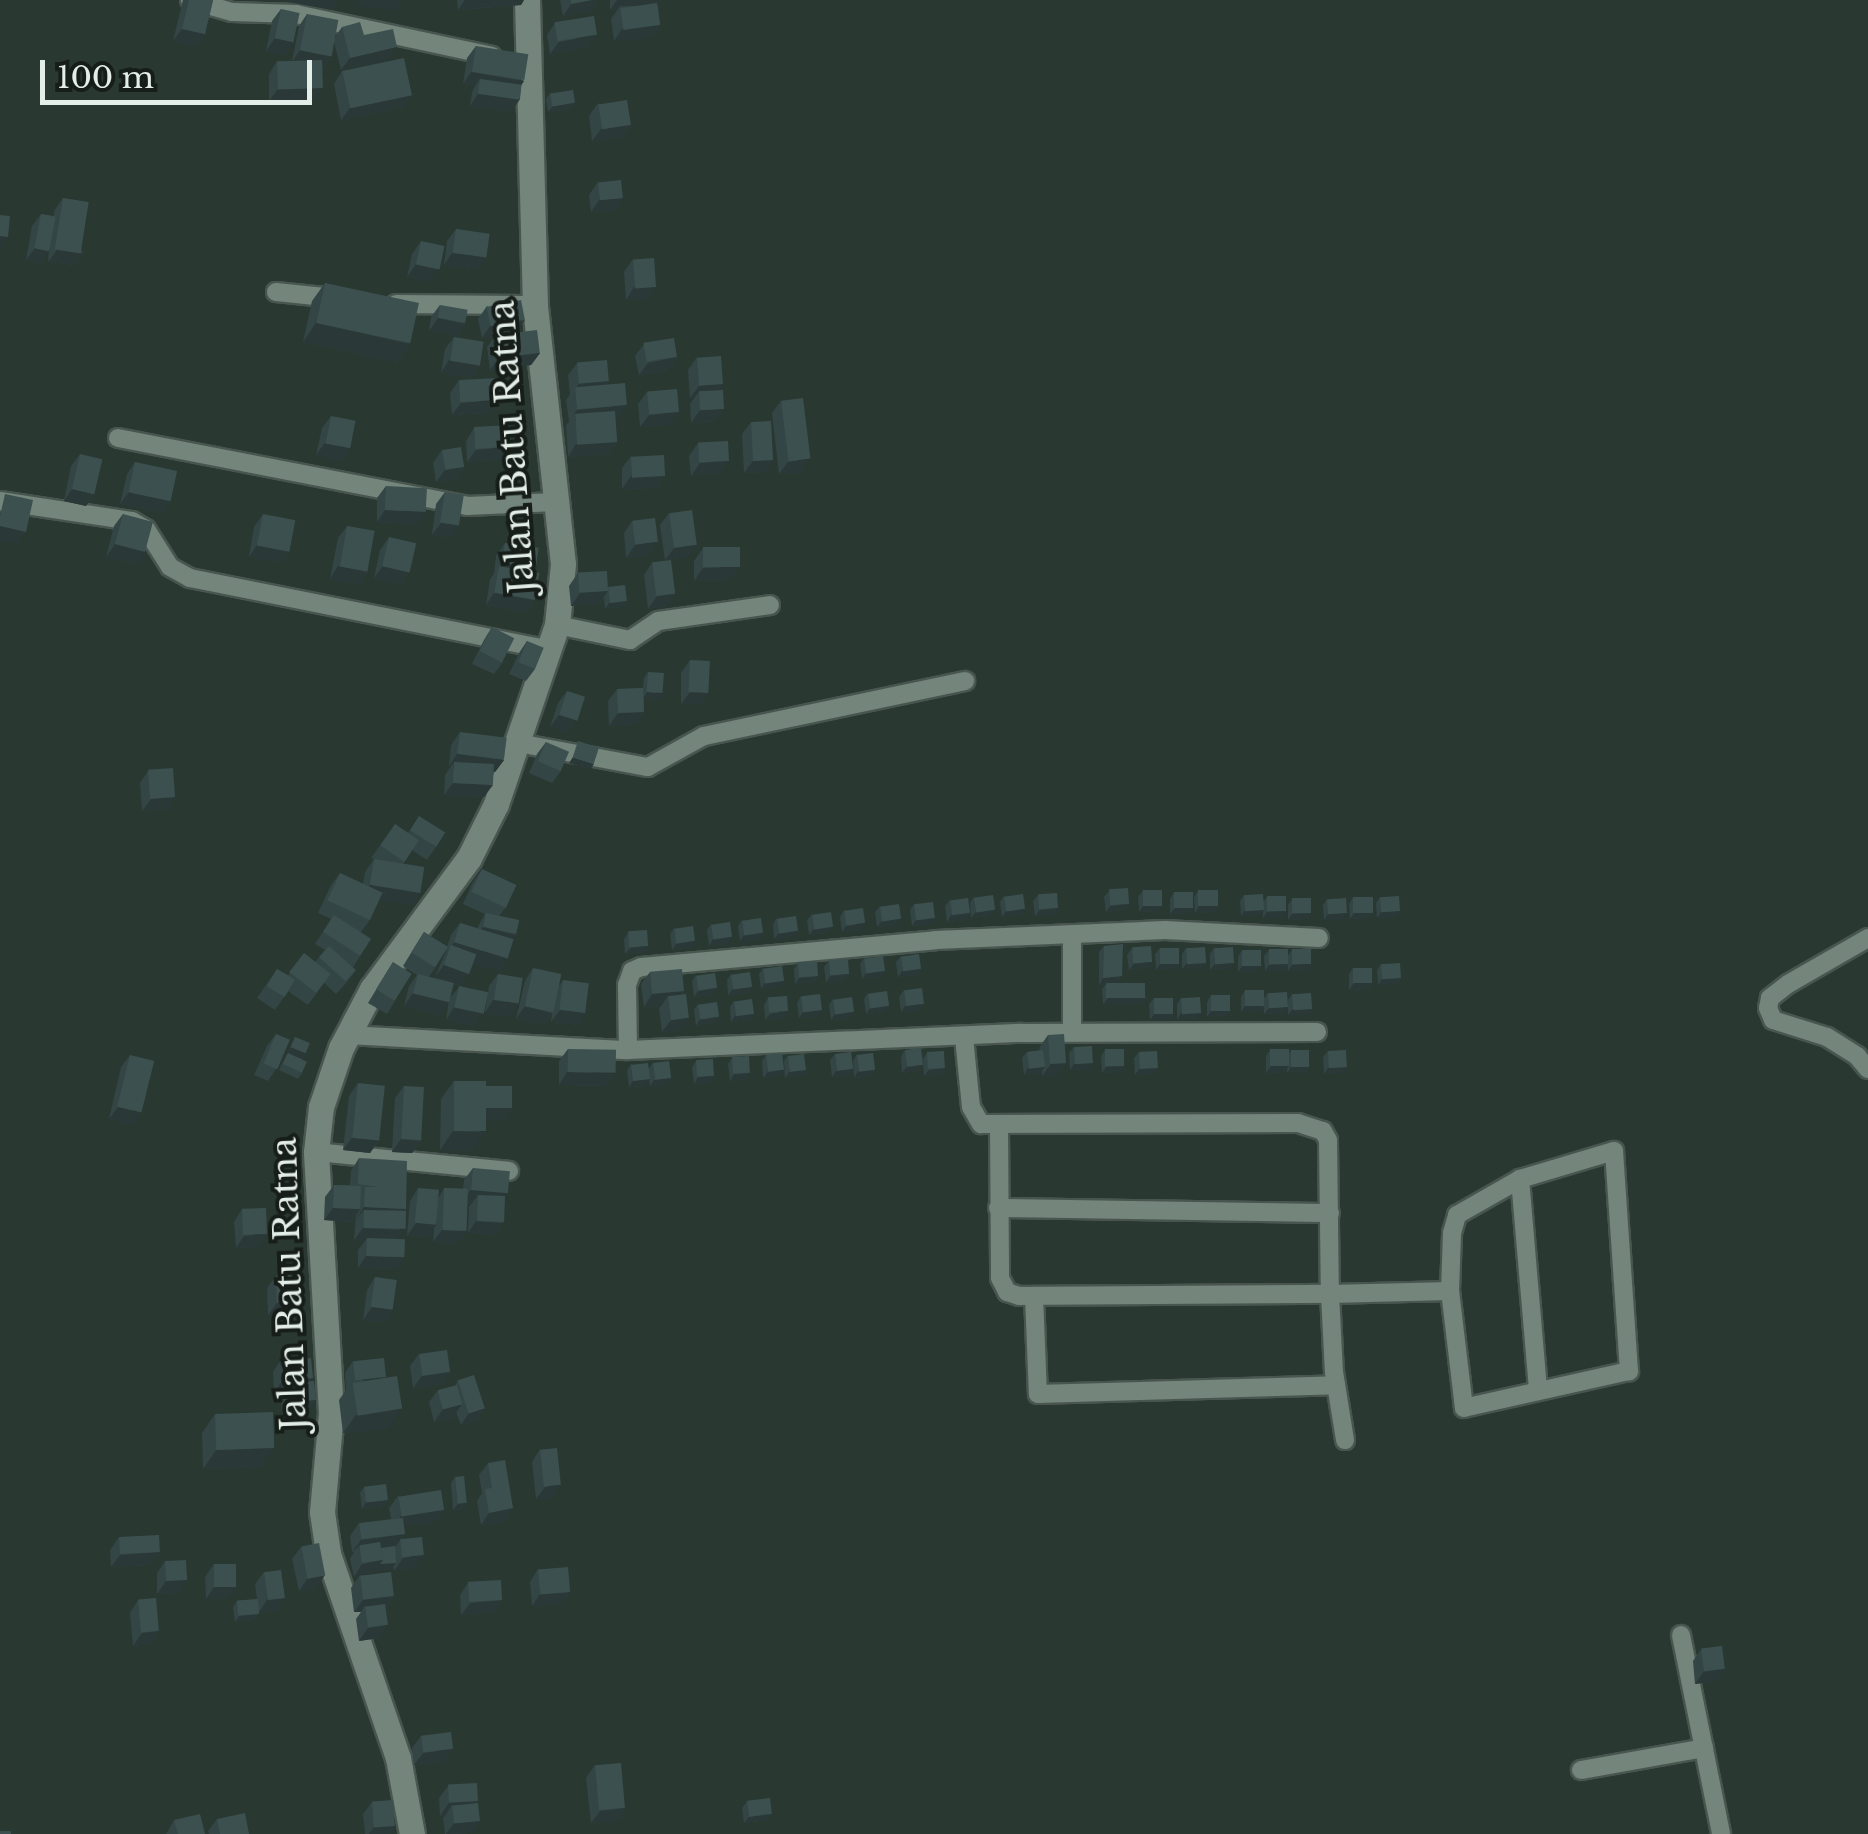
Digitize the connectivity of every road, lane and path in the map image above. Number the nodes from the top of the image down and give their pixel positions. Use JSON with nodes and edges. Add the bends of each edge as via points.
{"nodes":[{"id":1,"x":190,"y":0,"type":"edge"},
{"id":2,"x":527,"y":0,"type":"edge"},
{"id":3,"x":527,"y":63,"type":"junction"},
{"id":4,"x":276,"y":292,"type":"dead end"},
{"id":5,"x":535,"y":306,"type":"junction"},
{"id":6,"x":118,"y":438,"type":"dead end"},
{"id":7,"x":0,"y":501,"type":"edge"},
{"id":8,"x":556,"y":502,"type":"junction"},
{"id":9,"x":770,"y":605,"type":"dead end"},
{"id":10,"x":554,"y":638,"type":"junction"},
{"id":11,"x":966,"y":681,"type":"dead end"},
{"id":12,"x":518,"y":743,"type":"junction"},
{"id":13,"x":1072,"y":935,"type":"junction"},
{"id":14,"x":1319,"y":938,"type":"dead end"},
{"id":15,"x":1868,"y":938,"type":"edge"},
{"id":16,"x":1072,"y":1032,"type":"junction"},
{"id":17,"x":1317,"y":1032,"type":"dead end"},
{"id":18,"x":348,"y":1035,"type":"junction"},
{"id":19,"x":964,"y":1037,"type":"junction"},
{"id":20,"x":628,"y":1050,"type":"junction"},
{"id":21,"x":1868,"y":1069,"type":"edge"},
{"id":22,"x":999,"y":1126,"type":"junction"},
{"id":23,"x":316,"y":1152,"type":"junction"},
{"id":24,"x":509,"y":1171,"type":"edge"},
{"id":25,"x":1520,"y":1179,"type":"junction"},
{"id":26,"x":998,"y":1208,"type":"junction"},
{"id":27,"x":1330,"y":1213,"type":"junction"},
{"id":28,"x":1450,"y":1291,"type":"junction"},
{"id":29,"x":1330,"y":1294,"type":"junction"},
{"id":30,"x":1034,"y":1296,"type":"junction"},
{"id":31,"x":1336,"y":1385,"type":"junction"},
{"id":32,"x":1538,"y":1390,"type":"junction"},
{"id":33,"x":1346,"y":1440,"type":"dead end"},
{"id":34,"x":1682,"y":1635,"type":"dead end"},
{"id":35,"x":1704,"y":1748,"type":"junction"},
{"id":36,"x":1582,"y":1770,"type":"dead end"},
{"id":37,"x":412,"y":1834,"type":"edge"},
{"id":38,"x":1721,"y":1834,"type":"edge"}],
"edges":[{"from":1,"to":3,"type":"street","via":[[232,12],[296,14]]},
{"from":2,"to":3,"type":"street","name":"Jalan Batu Ratna"},
{"from":3,"to":5,"type":"street","name":"Jalan Batu Ratna"},
{"from":4,"to":5,"type":"street"},
{"from":5,"to":8,"type":"street","name":"Jalan Batu Ratna"},
{"from":6,"to":8,"type":"street","via":[[467,506]]},
{"from":7,"to":10,"type":"street","via":[[132,521],[146,529],[170,566],[190,578]]},
{"from":8,"to":10,"type":"street","name":"Jalan Batu Ratna","via":[[563,564]]},
{"from":9,"to":10,"type":"street","via":[[664,620],[624,640]]},
{"from":10,"to":12,"type":"street","name":"Jalan Batu Ratna"},
{"from":11,"to":12,"type":"street","via":[[704,736],[648,767]]},
{"from":12,"to":18,"type":"street","name":"Jalan Batu Ratna","via":[[469,858],[372,989]]},
{"from":13,"to":14,"type":"street","via":[[1165,930]]},
{"from":13,"to":16,"type":"street"},
{"from":13,"to":20,"type":"street","via":[[936,940],[641,968],[632,971],[627,985]]},
{"from":15,"to":21,"type":"street","via":[[1788,984],[1768,1008],[1782,1025],[1827,1037]]},
{"from":16,"to":17,"type":"street"},
{"from":16,"to":19,"type":"street"},
{"from":18,"to":20,"type":"street"},
{"from":18,"to":23,"type":"street","name":"Jalan Batu Ratna","via":[[329,1075]]},
{"from":19,"to":20,"type":"street"},
{"from":19,"to":22,"type":"street","via":[[974,1116]]},
{"from":22,"to":26,"type":"street"},
{"from":22,"to":27,"type":"street","via":[[1313,1126],[1328,1140]]},
{"from":23,"to":24,"type":"street"},
{"from":23,"to":37,"type":"street","name":"Jalan Batu Ratna","via":[[331,1413],[322,1512],[348,1620],[398,1758]]},
{"from":25,"to":28,"type":"street","via":[[1457,1215]]},
{"from":25,"to":32,"type":"street"},
{"from":25,"to":32,"type":"street","via":[[1614,1151],[1629,1372]]},
{"from":26,"to":27,"type":"street"},
{"from":26,"to":30,"type":"street","via":[[1001,1286]]},
{"from":27,"to":29,"type":"street"},
{"from":28,"to":29,"type":"street"},
{"from":28,"to":32,"type":"street","via":[[1464,1408]]},
{"from":29,"to":30,"type":"street"},
{"from":29,"to":31,"type":"street"},
{"from":30,"to":31,"type":"street","via":[[1038,1394]]},
{"from":31,"to":33,"type":"street"},
{"from":34,"to":35,"type":"street"},
{"from":35,"to":36,"type":"street"},
{"from":35,"to":38,"type":"street"}]}
